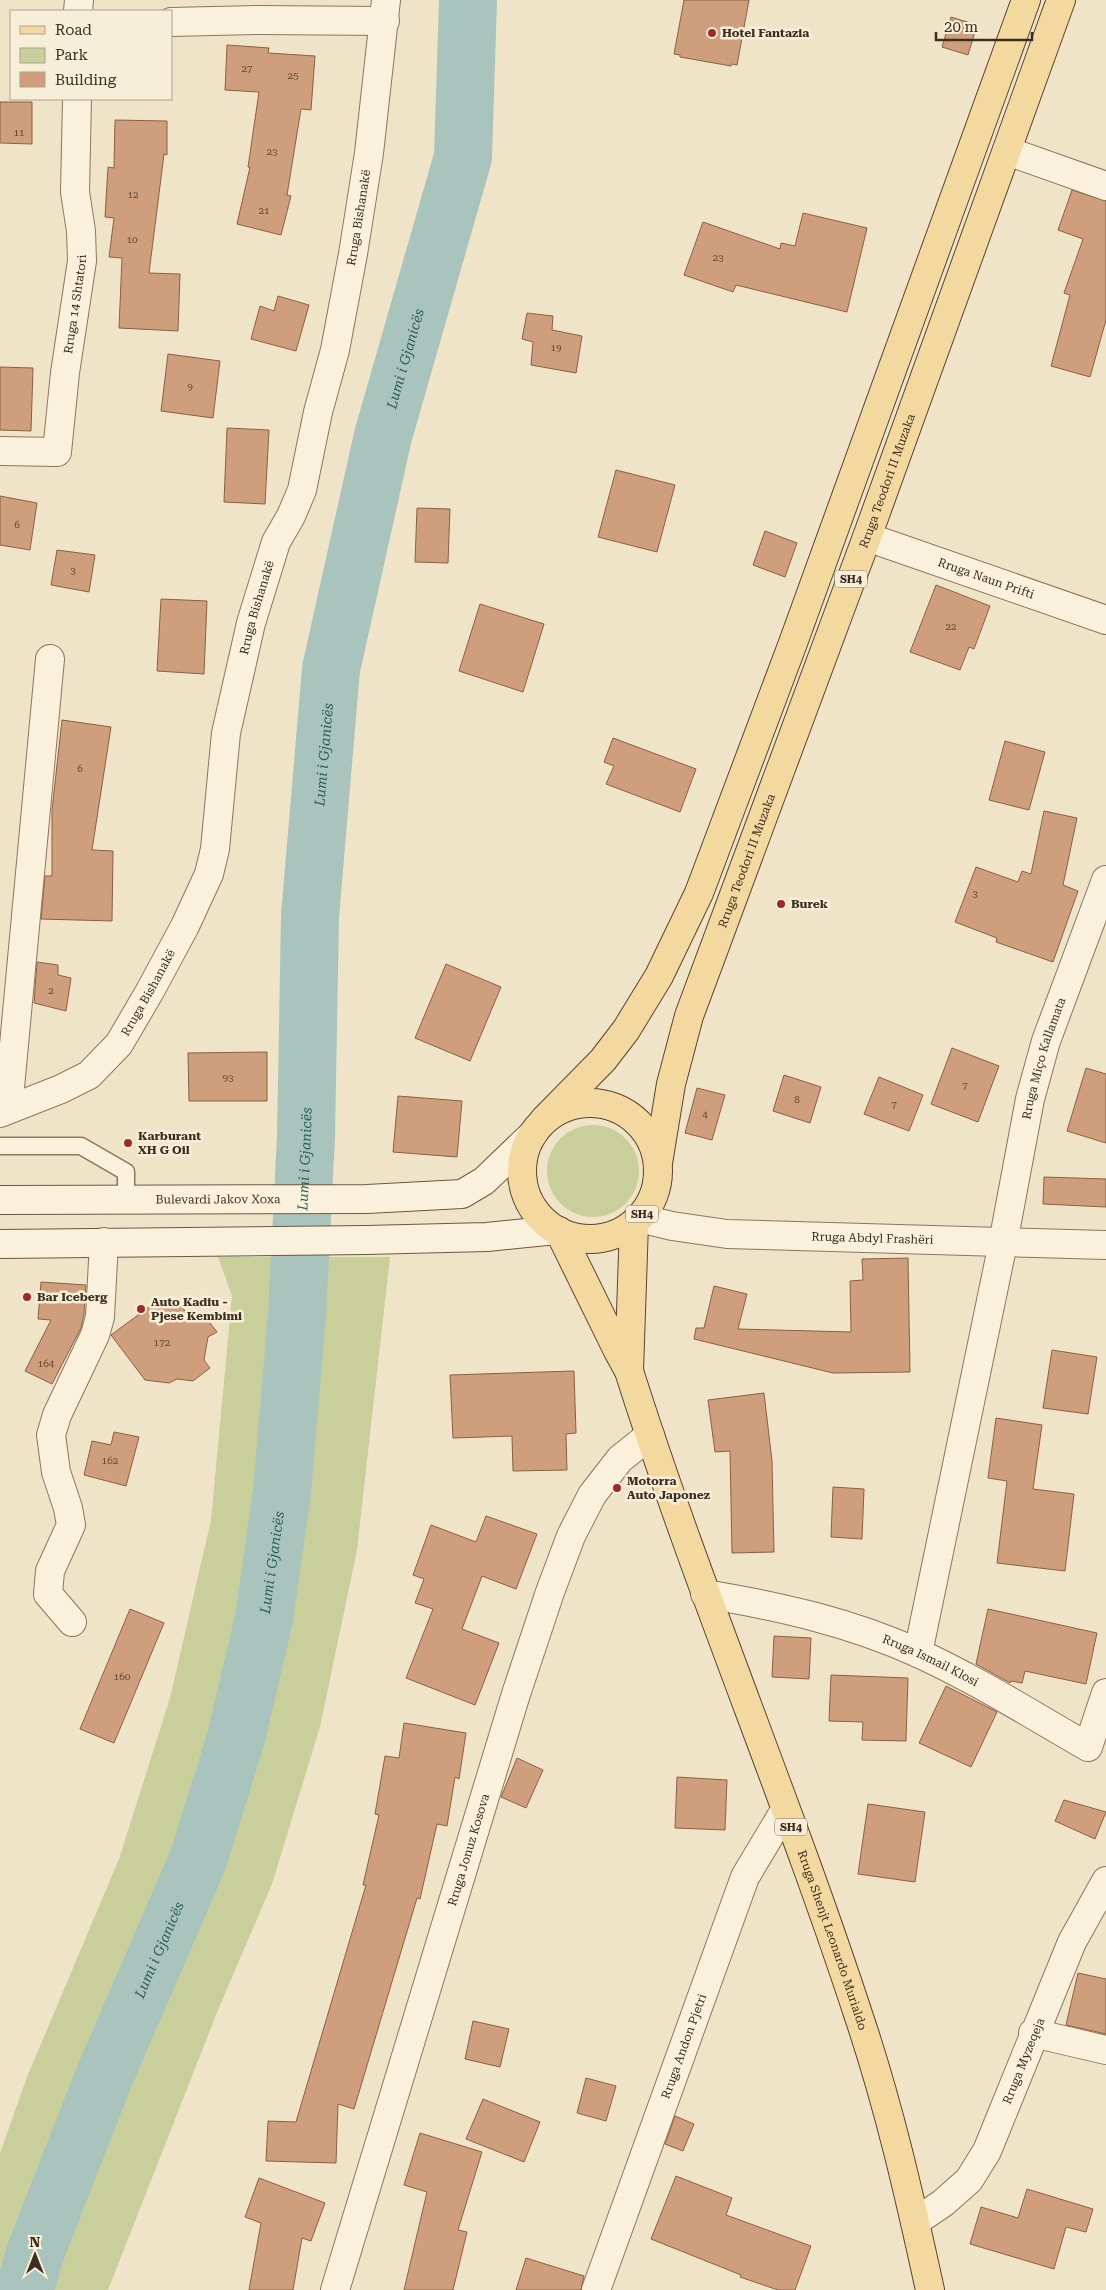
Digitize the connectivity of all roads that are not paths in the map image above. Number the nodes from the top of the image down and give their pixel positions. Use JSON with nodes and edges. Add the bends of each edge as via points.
{"nodes":[{"id":1,"x":1026,"y":0,"type":"edge"},
{"id":2,"x":1061,"y":0,"type":"edge"},
{"id":3,"x":386,"y":10,"type":"edge"},
{"id":4,"x":172,"y":22,"type":"edge"},
{"id":5,"x":77,"y":100,"type":"edge"},
{"id":6,"x":1007,"y":151,"type":"junction"},
{"id":7,"x":1106,"y":186,"type":"edge"},
{"id":8,"x":0,"y":451,"type":"edge"},
{"id":9,"x":867,"y":537,"type":"junction"},
{"id":10,"x":1106,"y":620,"type":"edge"},
{"id":11,"x":50,"y":659,"type":"dead end"},
{"id":12,"x":1106,"y":880,"type":"edge"},
{"id":13,"x":4,"y":1111,"type":"edge"},
{"id":14,"x":539,"y":1127,"type":"junction"},
{"id":15,"x":0,"y":1146,"type":"edge"},
{"id":16,"x":658,"y":1163,"type":"junction"},
{"id":17,"x":0,"y":1200,"type":"edge"},
{"id":18,"x":126,"y":1201,"type":"junction"},
{"id":19,"x":636,"y":1221,"type":"junction"},
{"id":20,"x":557,"y":1230,"type":"junction"},
{"id":21,"x":104,"y":1242,"type":"junction"},
{"id":22,"x":1003,"y":1243,"type":"junction"},
{"id":23,"x":0,"y":1244,"type":"edge"},
{"id":24,"x":1106,"y":1244,"type":"edge"},
{"id":25,"x":629,"y":1371,"type":"junction"},
{"id":26,"x":650,"y":1435,"type":"junction"},
{"id":27,"x":705,"y":1594,"type":"junction"},
{"id":28,"x":72,"y":1622,"type":"dead end"},
{"id":29,"x":918,"y":1653,"type":"junction"},
{"id":30,"x":1106,"y":1693,"type":"edge"},
{"id":31,"x":785,"y":1810,"type":"junction"},
{"id":32,"x":1106,"y":1881,"type":"edge"},
{"id":33,"x":1033,"y":2033,"type":"junction"},
{"id":34,"x":1106,"y":2050,"type":"edge"},
{"id":35,"x":915,"y":2222,"type":"junction"},
{"id":36,"x":336,"y":2290,"type":"edge"},
{"id":37,"x":596,"y":2290,"type":"edge"},
{"id":38,"x":930,"y":2290,"type":"edge"}],
"edges":[{"from":1,"to":14,"type":"main road","number":"SH4","via":[[793,643],[698,893],[660,976],[626,1030],[603,1060]]},
{"from":2,"to":6,"type":"main road","name":"Rruga Teodori II Muzaka","number":"SH4"},
{"from":3,"to":4,"type":"street","name":"Rruga Bishanakë","via":[[259,20]]},
{"from":3,"to":13,"type":"street","name":"Rruga Bishanakë","via":[[368,162],[335,350],[302,490],[276,542],[251,623],[226,734],[219,821],[208,874],[176,943],[119,1044],[89,1075],[61,1090]]},
{"from":5,"to":8,"type":"street","name":"Rruga 14 Shtatori","via":[[75,192],[82,261],[57,452]]},
{"from":6,"to":7,"type":"street"},
{"from":6,"to":9,"type":"main road","name":"Rruga Teodori II Muzaka","number":"SH4"},
{"from":9,"to":10,"type":"street","name":"Rruga Naun Prifti"},
{"from":9,"to":16,"type":"main road","name":"Rruga Teodori II Muzaka","number":"SH4","via":[[689,1016],[671,1084]]},
{"from":11,"to":13,"type":"street"},
{"from":12,"to":22,"type":"street","name":"Rruga Miço Kallamata","via":[[1046,1041],[1030,1099]]},
{"from":14,"to":16,"type":"main road","number":"SH4","via":[[558,1111],[581,1103],[614,1107],[636,1119],[654,1147]]},
{"from":14,"to":18,"type":"street","name":"Bulevardi Jakov Xoxa","via":[[484,1181],[462,1194],[367,1199]]},
{"from":14,"to":20,"type":"main road","number":"SH4","via":[[523,1157],[523,1182],[537,1213]]},
{"from":15,"to":18,"type":"lane","via":[[81,1146],[126,1172]]},
{"from":16,"to":19,"type":"main road","number":"SH4","via":[[653,1198]]},
{"from":17,"to":18,"type":"street","name":"Bulevardi Jakov Xoxa"},
{"from":19,"to":20,"type":"main road","number":"SH4","via":[[623,1231],[597,1239],[571,1236]]},
{"from":19,"to":22,"type":"street","name":"Rruga Abdyl Frashëri","via":[[727,1234]]},
{"from":19,"to":25,"type":"main road","name":"Rruga Shenjt Leonardo Murialdo","number":"SH4"},
{"from":20,"to":21,"type":"street","via":[[488,1237]]},
{"from":20,"to":25,"type":"main road","name":"Rruga Shenjt Leonardo Murialdo","number":"SH4"},
{"from":21,"to":23,"type":"street"},
{"from":21,"to":28,"type":"street","via":[[96,1335],[57,1415],[51,1435],[56,1472],[72,1525],[50,1571],[48,1594]]},
{"from":22,"to":24,"type":"street","name":"Rruga Abdyl Frashëri"},
{"from":22,"to":29,"type":"street","name":"Rruga Miço Kallamata"},
{"from":25,"to":26,"type":"main road","name":"Rruga Shenjt Leonardo Murialdo","number":"SH4"},
{"from":26,"to":27,"type":"main road","name":"Rruga Shenjt Leonardo Murialdo","number":"SH4"},
{"from":26,"to":36,"type":"street","name":"Rruga Jonuz Kosova","via":[[620,1459],[592,1495],[571,1536],[516,1694]]},
{"from":27,"to":29,"type":"street","name":"Rruga Ismail Klosi","via":[[779,1606],[816,1616]]},
{"from":27,"to":31,"type":"main road","name":"Rruga Shenjt Leonardo Murialdo","number":"SH4"},
{"from":29,"to":30,"type":"street","name":"Rruga Ismail Klosi","via":[[1088,1747]]},
{"from":31,"to":35,"type":"main road","name":"Rruga Shenjt Leonardo Murialdo","number":"SH4","via":[[860,2018]]},
{"from":31,"to":37,"type":"street","name":"Rruga Andon Pjetri","via":[[745,1877]]},
{"from":32,"to":33,"type":"street","name":"Rruga Myzeqeja","via":[[1072,1942]]},
{"from":33,"to":34,"type":"street"},
{"from":33,"to":35,"type":"street","name":"Rruga Myzeqeja","via":[[982,2158],[968,2180]]},
{"from":35,"to":38,"type":"main road","name":"Rruga Shenjt Leonardo Murialdo","number":"SH4"}]}
